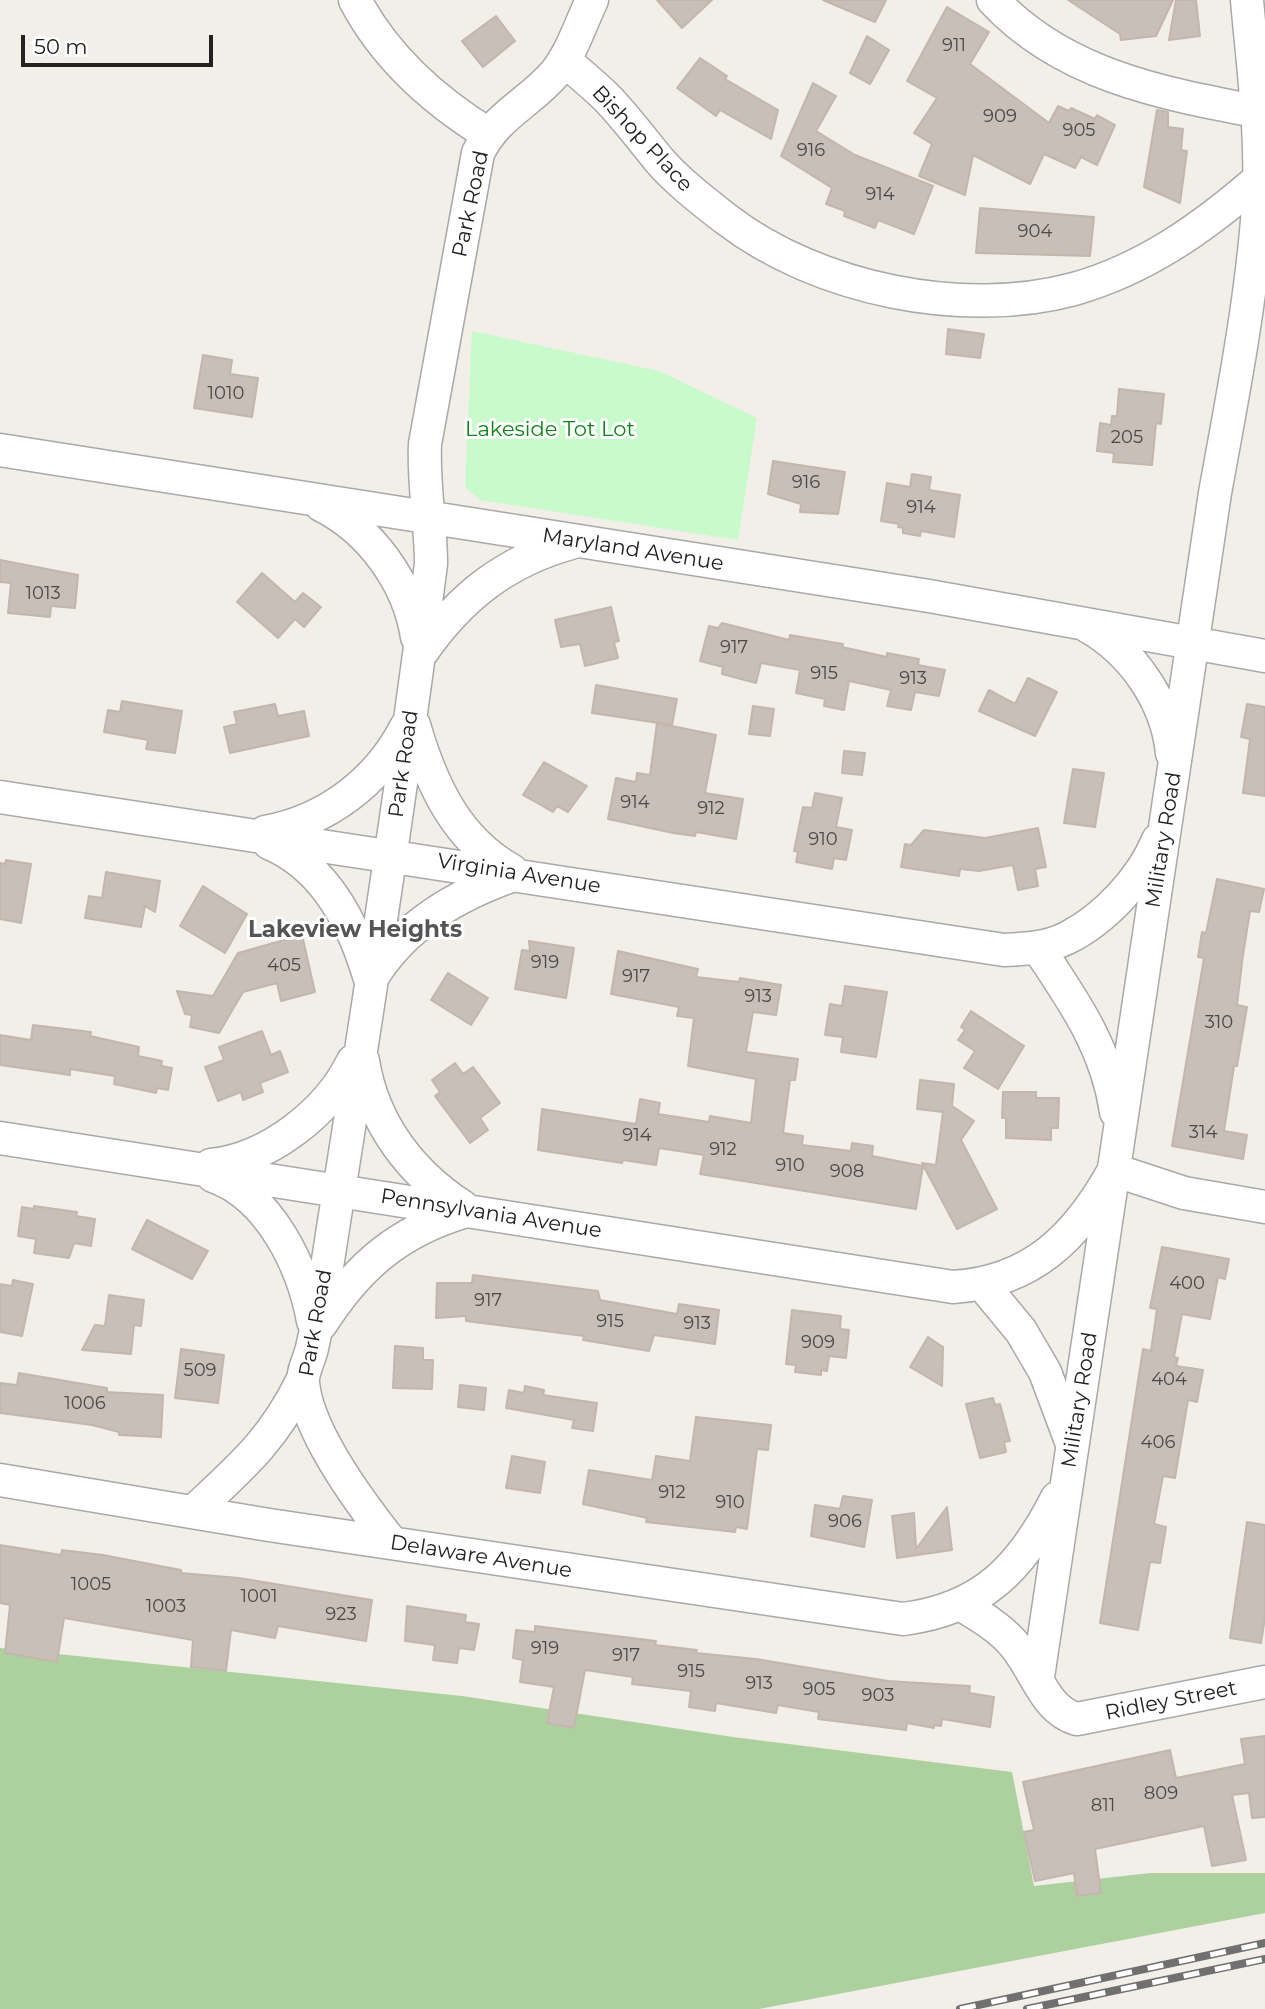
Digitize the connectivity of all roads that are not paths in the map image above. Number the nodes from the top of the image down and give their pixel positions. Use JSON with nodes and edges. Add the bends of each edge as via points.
{"nodes":[{"id":1,"x":355,"y":0,"type":"edge"},
{"id":2,"x":592,"y":0,"type":"edge"},
{"id":3,"x":993,"y":0,"type":"edge"},
{"id":4,"x":1247,"y":0,"type":"edge"},
{"id":5,"x":564,"y":60,"type":"junction"},
{"id":6,"x":1261,"y":112,"type":"edge"},
{"id":7,"x":488,"y":134,"type":"junction"},
{"id":8,"x":1259,"y":179,"type":"junction"},
{"id":9,"x":0,"y":450,"type":"edge"},
{"id":10,"x":309,"y":499,"type":"junction"},
{"id":11,"x":429,"y":518,"type":"junction"},
{"id":12,"x":577,"y":541,"type":"junction"},
{"id":13,"x":1078,"y":621,"type":"junction"},
{"id":14,"x":1194,"y":642,"type":"junction"},
{"id":15,"x":419,"y":656,"type":"junction"},
{"id":16,"x":1265,"y":656,"type":"edge"},
{"id":17,"x":411,"y":716,"type":"junction"},
{"id":18,"x":1174,"y":775,"type":"junction"},
{"id":19,"x":0,"y":797,"type":"edge"},
{"id":20,"x":1167,"y":818,"type":"junction"},
{"id":21,"x":250,"y":835,"type":"junction"},
{"id":22,"x":391,"y":855,"type":"junction"},
{"id":23,"x":519,"y":874,"type":"junction"},
{"id":24,"x":1038,"y":948,"type":"junction"},
{"id":25,"x":370,"y":981,"type":"junction"},
{"id":26,"x":361,"y":1046,"type":"junction"},
{"id":27,"x":1120,"y":1134,"type":"junction"},
{"id":28,"x":0,"y":1138,"type":"edge"},
{"id":29,"x":189,"y":1167,"type":"junction"},
{"id":30,"x":1114,"y":1170,"type":"junction"},
{"id":31,"x":339,"y":1191,"type":"junction"},
{"id":32,"x":1265,"y":1207,"type":"edge"},
{"id":33,"x":468,"y":1210,"type":"junction"},
{"id":34,"x":983,"y":1285,"type":"junction"},
{"id":35,"x":315,"y":1334,"type":"junction"},
{"id":36,"x":302,"y":1381,"type":"junction"},
{"id":37,"x":1071,"y":1460,"type":"junction"},
{"id":38,"x":0,"y":1480,"type":"edge"},
{"id":39,"x":193,"y":1512,"type":"junction"},
{"id":40,"x":392,"y":1543,"type":"junction"},
{"id":41,"x":962,"y":1605,"type":"junction"},
{"id":42,"x":1038,"y":1677,"type":"junction"},
{"id":43,"x":1265,"y":1682,"type":"edge"}],
"edges":[{"from":1,"to":7,"type":"street","via":[[396,60],[421,86]]},
{"from":2,"to":5,"type":"street","name":"Park Road"},
{"from":3,"to":6,"type":"street","via":[[1035,37],[1111,78]]},
{"from":4,"to":6,"type":"street","name":"Military Road"},
{"from":5,"to":7,"type":"street","name":"Park Road","via":[[535,94],[500,119]]},
{"from":5,"to":8,"type":"street","name":"Bishop Place","via":[[607,99],[659,160],[729,222],[820,271],[879,289],[982,299],[1074,289],[1169,248]]},
{"from":6,"to":8,"type":"street","name":"Military Road"},
{"from":7,"to":11,"type":"street","name":"Park Road","via":[[478,153],[425,444]]},
{"from":8,"to":14,"type":"street","name":"Military Road","via":[[1245,331]]},
{"from":9,"to":10,"type":"street","name":"Maryland Avenue"},
{"from":10,"to":11,"type":"street","name":"Maryland Avenue"},
{"from":10,"to":15,"type":"street","via":[[345,520],[387,565],[408,603]]},
{"from":11,"to":12,"type":"street","name":"Maryland Avenue"},
{"from":11,"to":15,"type":"street","name":"Park Road","via":[[431,565]]},
{"from":12,"to":13,"type":"street","name":"Maryland Avenue"},
{"from":12,"to":15,"type":"street","via":[[531,556],[497,574],[441,624]]},
{"from":13,"to":14,"type":"street","name":"Maryland Avenue"},
{"from":13,"to":18,"type":"street","via":[[1110,642],[1148,684],[1165,723]]},
{"from":14,"to":16,"type":"street","name":"Maryland Avenue"},
{"from":14,"to":18,"type":"street","name":"Military Road"},
{"from":15,"to":17,"type":"street","name":"Park Road"},
{"from":17,"to":21,"type":"street","via":[[390,754],[344,799],[305,821]]},
{"from":17,"to":22,"type":"street","name":"Park Road"},
{"from":17,"to":23,"type":"street","via":[[433,778],[461,828]]},
{"from":18,"to":20,"type":"street","name":"Military Road"},
{"from":19,"to":21,"type":"street","name":"Virginia Avenue"},
{"from":20,"to":24,"type":"street","name":"Virginia Avenue","via":[[1149,857],[1116,901],[1088,926]]},
{"from":20,"to":27,"type":"street","name":"Military Road"},
{"from":21,"to":22,"type":"street","name":"Virginia Avenue"},
{"from":21,"to":25,"type":"street","via":[[300,860],[323,882],[360,945]]},
{"from":22,"to":23,"type":"street","name":"Virginia Avenue"},
{"from":22,"to":25,"type":"street","name":"Park Road"},
{"from":23,"to":24,"type":"street","name":"Virginia Avenue","via":[[1004,950]]},
{"from":23,"to":25,"type":"street","via":[[472,891],[426,919],[397,945]]},
{"from":24,"to":27,"type":"street","via":[[1083,1014],[1100,1049]]},
{"from":25,"to":26,"type":"street","name":"Park Road"},
{"from":26,"to":29,"type":"street","via":[[330,1097],[271,1145],[225,1163]]},
{"from":26,"to":31,"type":"street","name":"Park Road"},
{"from":26,"to":33,"type":"street","via":[[378,1111],[392,1138],[439,1191]]},
{"from":27,"to":30,"type":"street","name":"Military Road"},
{"from":28,"to":29,"type":"street","name":"Pennsylvania Avenue"},
{"from":29,"to":31,"type":"street","name":"Pennsylvania Avenue"},
{"from":29,"to":35,"type":"street","via":[[240,1191],[281,1237],[298,1269]]},
{"from":30,"to":32,"type":"street","via":[[1184,1193]]},
{"from":30,"to":34,"type":"street","name":"Pennsylvania Avenue","via":[[1086,1217],[1063,1241],[1027,1268]]},
{"from":30,"to":37,"type":"street","name":"Military Road"},
{"from":31,"to":33,"type":"street","name":"Pennsylvania Avenue"},
{"from":31,"to":35,"type":"street","name":"Park Road"},
{"from":33,"to":34,"type":"street","name":"Pennsylvania Avenue","via":[[953,1287]]},
{"from":33,"to":35,"type":"street","via":[[400,1238],[345,1289]]},
{"from":34,"to":37,"type":"street","via":[[1021,1331],[1045,1372]]},
{"from":35,"to":36,"type":"street","name":"Park Road"},
{"from":36,"to":39,"type":"street","via":[[262,1447]]},
{"from":36,"to":40,"type":"street","name":"Park Road","via":[[331,1454],[361,1504]]},
{"from":37,"to":41,"type":"street","name":"Delaware Avenue","via":[[1026,1551],[1006,1573]]},
{"from":37,"to":42,"type":"street","name":"Military Road"},
{"from":38,"to":39,"type":"street","name":"Delaware Avenue"},
{"from":39,"to":40,"type":"street","name":"Delaware Avenue"},
{"from":40,"to":41,"type":"street","name":"Delaware Avenue","via":[[872,1616],[933,1616]]},
{"from":41,"to":42,"type":"street","via":[[1011,1640]]},
{"from":42,"to":43,"type":"street","name":"Ridley Street","via":[[1053,1706],[1063,1716],[1077,1719]]}]}
